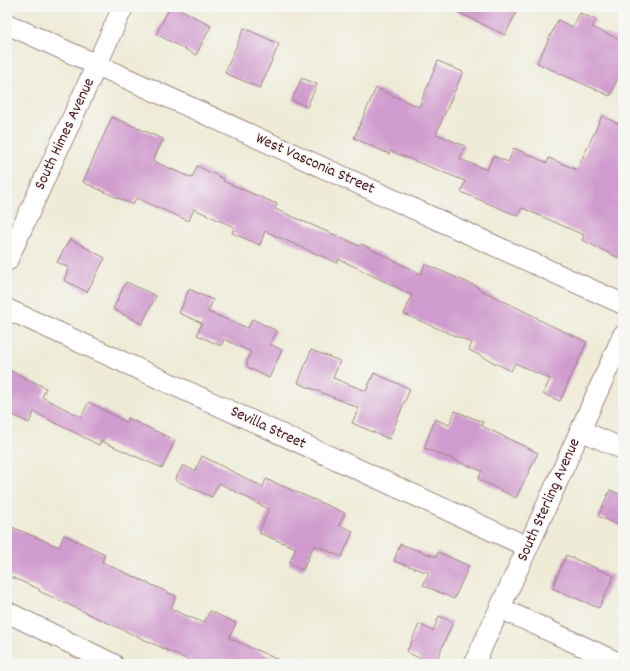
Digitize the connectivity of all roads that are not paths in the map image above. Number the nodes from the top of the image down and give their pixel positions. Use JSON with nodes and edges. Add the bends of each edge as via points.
{"nodes":[{"id":1,"x":123,"y":7,"type":"edge"},
{"id":2,"x":7,"y":24,"type":"edge"},
{"id":3,"x":96,"y":65,"type":"junction"},
{"id":4,"x":7,"y":261,"type":"edge"},
{"id":5,"x":623,"y":304,"type":"edge"},
{"id":6,"x":7,"y":309,"type":"edge"},
{"id":7,"x":623,"y":335,"type":"edge"},
{"id":8,"x":580,"y":430,"type":"junction"},
{"id":9,"x":623,"y":449,"type":"edge"},
{"id":10,"x":528,"y":547,"type":"junction"},
{"id":11,"x":500,"y":608,"type":"junction"},
{"id":12,"x":7,"y":612,"type":"edge"},
{"id":13,"x":113,"y":664,"type":"edge"},
{"id":14,"x":474,"y":664,"type":"edge"},
{"id":15,"x":621,"y":664,"type":"edge"}],
"edges":[{"from":1,"to":3,"type":"street","name":"South Himes Avenue"},
{"from":2,"to":3,"type":"street","name":"West Vasconia Street"},
{"from":3,"to":4,"type":"street","name":"South Himes Avenue"},
{"from":3,"to":5,"type":"street","name":"West Vasconia Street"},
{"from":6,"to":10,"type":"street","name":"Sevilla Street"},
{"from":7,"to":8,"type":"street","name":"South Sterling Avenue"},
{"from":8,"to":9,"type":"street"},
{"from":8,"to":10,"type":"street","name":"South Sterling Avenue"},
{"from":10,"to":11,"type":"street","name":"South Sterling Avenue"},
{"from":11,"to":14,"type":"street","name":"South Sterling Avenue"},
{"from":11,"to":15,"type":"street"},
{"from":12,"to":13,"type":"street"}]}
